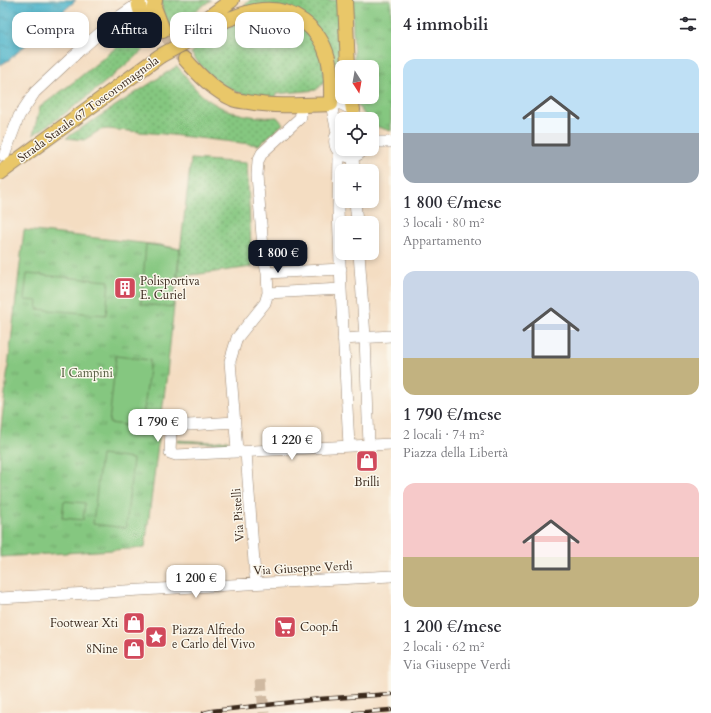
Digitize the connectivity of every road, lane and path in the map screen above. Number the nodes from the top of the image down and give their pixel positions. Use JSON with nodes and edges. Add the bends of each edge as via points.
{"nodes":[{"id":1,"x":232,"y":0,"type":"edge"},
{"id":2,"x":345,"y":0,"type":"edge"},
{"id":3,"x":139,"y":2,"type":"edge"},
{"id":4,"x":155,"y":4,"type":"edge"},
{"id":5,"x":225,"y":10,"type":"edge"},
{"id":6,"x":185,"y":59,"type":"tunnel mouth"},
{"id":7,"x":348,"y":60,"type":"edge"},
{"id":8,"x":331,"y":104,"type":"junction"},
{"id":9,"x":300,"y":105,"type":"junction"},
{"id":10,"x":353,"y":109,"type":"edge"},
{"id":11,"x":335,"y":116,"type":"edge"},
{"id":12,"x":379,"y":142,"type":"edge"},
{"id":13,"x":391,"y":142,"type":"edge"},
{"id":14,"x":4,"y":156,"type":"dead end"},
{"id":15,"x":346,"y":156,"type":"edge"},
{"id":16,"x":356,"y":156,"type":"edge"},
{"id":17,"x":353,"y":157,"type":"junction"},
{"id":18,"x":354,"y":164,"type":"edge"},
{"id":19,"x":0,"y":174,"type":"edge"},
{"id":20,"x":340,"y":208,"type":"edge"},
{"id":21,"x":360,"y":260,"type":"edge"},
{"id":22,"x":341,"y":269,"type":"junction"},
{"id":23,"x":267,"y":273,"type":"junction"},
{"id":24,"x":341,"y":289,"type":"junction"},
{"id":25,"x":268,"y":293,"type":"junction"},
{"id":26,"x":391,"y":336,"type":"edge"},
{"id":27,"x":365,"y":337,"type":"junction"},
{"id":28,"x":344,"y":339,"type":"junction"},
{"id":29,"x":234,"y":422,"type":"junction"},
{"id":30,"x":391,"y":444,"type":"edge"},
{"id":31,"x":349,"y":446,"type":"junction"},
{"id":32,"x":369,"y":446,"type":"junction"},
{"id":33,"x":242,"y":451,"type":"junction"},
{"id":34,"x":255,"y":576,"type":"dead end"},
{"id":35,"x":391,"y":576,"type":"edge"},
{"id":36,"x":0,"y":598,"type":"edge"}],
"edges":[{"from":1,"to":5,"type":"main road"},
{"from":2,"to":7,"type":"main road"},
{"from":3,"to":4,"type":"street"},
{"from":3,"to":4,"type":"main road","via":[[144,16],[163,31]]},
{"from":3,"to":14,"type":"street","via":[[80,50],[35,92],[19,116]]},
{"from":5,"to":8,"type":"main road","via":[[238,15],[275,10],[291,14],[306,22],[318,36],[328,56],[332,78]]},
{"from":5,"to":19,"type":"main road","name":"Strada Statale 67 Toscoromagnola","bridge":true},
{"from":6,"to":9,"type":"main road","via":[[196,72],[233,100]]},
{"from":8,"to":9,"type":"main road"},
{"from":8,"to":10,"type":"street","via":[[341,104]]},
{"from":8,"to":11,"type":"street"},
{"from":9,"to":23,"type":"street","via":[[301,117],[262,153],[258,160],[257,175]]},
{"from":12,"to":13,"type":"street"},
{"from":15,"to":17,"type":"street"},
{"from":16,"to":17,"type":"street"},
{"from":17,"to":18,"type":"street"},
{"from":20,"to":22,"type":"street"},
{"from":21,"to":27,"type":"street"},
{"from":22,"to":23,"type":"street"},
{"from":22,"to":24,"type":"street"},
{"from":23,"to":25,"type":"street"},
{"from":24,"to":25,"type":"street"},
{"from":24,"to":28,"type":"street"},
{"from":25,"to":29,"type":"street","name":"Via Pistelli","via":[[265,303],[237,338],[230,361]]},
{"from":26,"to":27,"type":"street"},
{"from":27,"to":28,"type":"street"},
{"from":27,"to":32,"type":"street"},
{"from":28,"to":31,"type":"street"},
{"from":29,"to":33,"type":"street","name":"Via Pistelli"},
{"from":29,"to":33,"type":"street","via":[[174,426],[171,430],[170,453],[176,455]]},
{"from":30,"to":32,"type":"street"},
{"from":31,"to":32,"type":"street"},
{"from":31,"to":33,"type":"street"},
{"from":33,"to":34,"type":"street","name":"Via Pistelli"},
{"from":35,"to":36,"type":"street","name":"Via Giuseppe Verdi"}]}
